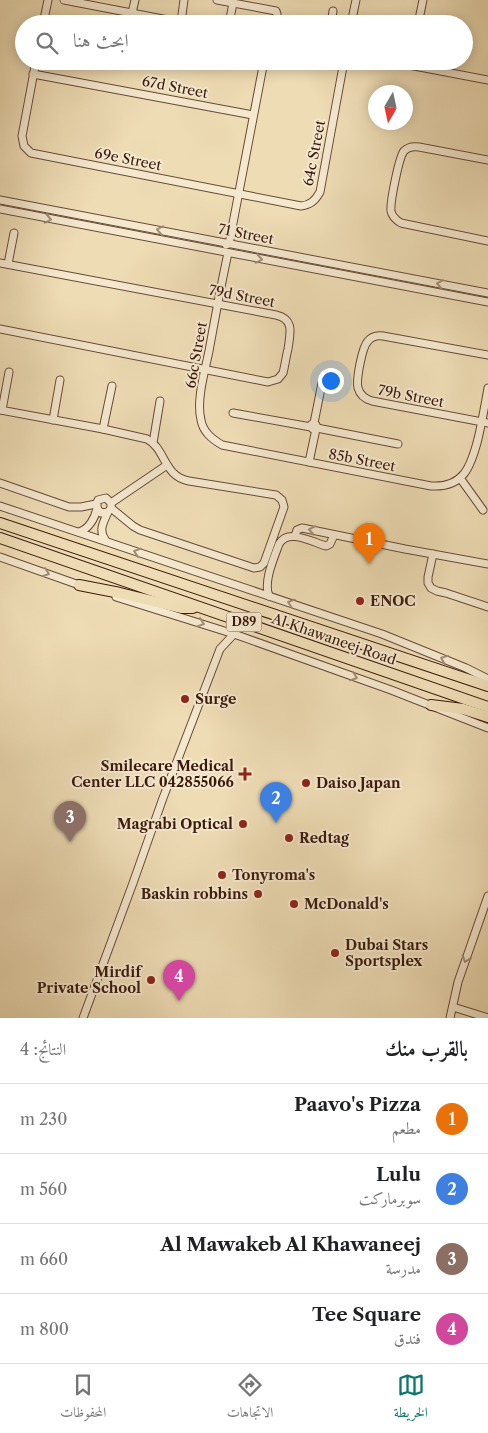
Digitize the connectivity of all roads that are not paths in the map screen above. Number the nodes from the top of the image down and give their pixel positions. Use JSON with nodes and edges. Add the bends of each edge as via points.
{"nodes":[{"id":1,"x":48,"y":0,"type":"edge"},
{"id":2,"x":64,"y":0,"type":"edge"},
{"id":3,"x":134,"y":0,"type":"edge"},
{"id":4,"x":183,"y":0,"type":"edge"},
{"id":5,"x":217,"y":0,"type":"edge"},
{"id":6,"x":356,"y":0,"type":"edge"},
{"id":7,"x":423,"y":0,"type":"edge"},
{"id":8,"x":233,"y":3,"type":"junction"},
{"id":9,"x":333,"y":11,"type":"dead end"},
{"id":10,"x":132,"y":13,"type":"junction"},
{"id":11,"x":45,"y":15,"type":"edge"},
{"id":12,"x":142,"y":15,"type":"edge"},
{"id":13,"x":180,"y":15,"type":"edge"},
{"id":14,"x":231,"y":15,"type":"edge"},
{"id":15,"x":277,"y":15,"type":"edge"},
{"id":16,"x":332,"y":15,"type":"edge"},
{"id":17,"x":353,"y":15,"type":"edge"},
{"id":18,"x":420,"y":15,"type":"edge"},
{"id":19,"x":34,"y":70,"type":"edge"},
{"id":20,"x":262,"y":70,"type":"edge"},
{"id":21,"x":342,"y":70,"type":"edge"},
{"id":22,"x":443,"y":70,"type":"edge"},
{"id":23,"x":33,"y":74,"type":"junction"},
{"id":24,"x":488,"y":80,"type":"edge"},
{"id":25,"x":254,"y":115,"type":"junction"},
{"id":26,"x":488,"y":160,"type":"edge"},
{"id":27,"x":239,"y":194,"type":"junction"},
{"id":28,"x":0,"y":200,"type":"edge"},
{"id":29,"x":0,"y":209,"type":"edge"},
{"id":30,"x":14,"y":233,"type":"dead end"},
{"id":31,"x":488,"y":241,"type":"edge"},
{"id":32,"x":229,"y":244,"type":"junction"},
{"id":33,"x":188,"y":245,"type":"junction"},
{"id":34,"x":228,"y":253,"type":"junction"},
{"id":35,"x":4,"y":263,"type":"edge"},
{"id":36,"x":488,"y":293,"type":"edge"},
{"id":37,"x":488,"y":302,"type":"edge"},
{"id":38,"x":218,"y":304,"type":"junction"},
{"id":39,"x":0,"y":329,"type":"edge"},
{"id":40,"x":488,"y":355,"type":"edge"},
{"id":41,"x":205,"y":369,"type":"junction"},
{"id":42,"x":9,"y":372,"type":"dead end"},
{"id":43,"x":60,"y":380,"type":"dead end"},
{"id":44,"x":322,"y":383,"type":"dead end"},
{"id":45,"x":112,"y":386,"type":"dead end"},
{"id":46,"x":488,"y":388,"type":"edge"},
{"id":47,"x":160,"y":401,"type":"dead end"},
{"id":48,"x":1,"y":410,"type":"edge"},
{"id":49,"x":233,"y":413,"type":"dead end"},
{"id":50,"x":53,"y":420,"type":"junction"},
{"id":51,"x":485,"y":422,"type":"edge"},
{"id":52,"x":314,"y":427,"type":"junction"},
{"id":53,"x":104,"y":429,"type":"junction"},
{"id":54,"x":153,"y":443,"type":"junction"},
{"id":55,"x":398,"y":444,"type":"dead end"},
{"id":56,"x":231,"y":448,"type":"joint"},
{"id":57,"x":307,"y":462,"type":"junction"},
{"id":58,"x":167,"y":465,"type":"junction"},
{"id":59,"x":460,"y":478,"type":"junction"},
{"id":60,"x":0,"y":483,"type":"edge"},
{"id":61,"x":0,"y":506,"type":"edge"},
{"id":62,"x":96,"y":506,"type":"junction"},
{"id":63,"x":108,"y":509,"type":"junction"},
{"id":64,"x":483,"y":510,"type":"dead end"},
{"id":65,"x":0,"y":523,"type":"edge"},
{"id":66,"x":79,"y":532,"type":"junction"},
{"id":67,"x":334,"y":535,"type":"junction"},
{"id":68,"x":295,"y":536,"type":"junction"},
{"id":69,"x":0,"y":538,"type":"edge"},
{"id":70,"x":106,"y":541,"type":"junction"},
{"id":71,"x":433,"y":554,"type":"junction"},
{"id":72,"x":0,"y":557,"type":"edge"},
{"id":73,"x":488,"y":564,"type":"edge"},
{"id":74,"x":79,"y":585,"type":"junction"},
{"id":75,"x":270,"y":596,"type":"junction"},
{"id":76,"x":198,"y":607,"type":"junction"},
{"id":77,"x":488,"y":607,"type":"edge"},
{"id":78,"x":221,"y":630,"type":"junction"},
{"id":79,"x":234,"y":634,"type":"junction"},
{"id":80,"x":220,"y":649,"type":"junction"},
{"id":81,"x":488,"y":679,"type":"edge"},
{"id":82,"x":488,"y":686,"type":"edge"},
{"id":83,"x":431,"y":705,"type":"junction"},
{"id":84,"x":488,"y":707,"type":"edge"},
{"id":85,"x":488,"y":717,"type":"edge"},
{"id":86,"x":488,"y":728,"type":"edge"},
{"id":87,"x":488,"y":896,"type":"edge"},
{"id":88,"x":453,"y":1006,"type":"junction"},
{"id":89,"x":82,"y":1018,"type":"edge"},
{"id":90,"x":450,"y":1018,"type":"edge"},
{"id":91,"x":488,"y":1018,"type":"edge"}],
"edges":[{"from":1,"to":11,"type":"street"},
{"from":2,"to":10,"type":"street"},
{"from":3,"to":10,"type":"street"},
{"from":4,"to":13,"type":"street"},
{"from":5,"to":8,"type":"street"},
{"from":6,"to":17,"type":"street"},
{"from":7,"to":18,"type":"street"},
{"from":8,"to":14,"type":"street"},
{"from":8,"to":15,"type":"street","via":[[276,11]]},
{"from":9,"to":16,"type":"street"},
{"from":10,"to":12,"type":"street"},
{"from":19,"to":23,"type":"street"},
{"from":20,"to":25,"type":"street"},
{"from":21,"to":27,"type":"street","name":"64c Street","via":[[317,197],[300,206]]},
{"from":22,"to":24,"type":"street"},
{"from":23,"to":25,"type":"street","name":"67d Street"},
{"from":23,"to":27,"type":"street","name":"69e Street","via":[[22,136],[27,150]]},
{"from":25,"to":27,"type":"street"},
{"from":26,"to":31,"type":"street","via":[[419,146],[409,148],[400,160],[391,210],[401,223]]},
{"from":27,"to":32,"type":"street"},
{"from":32,"to":28,"type":"street","name":"71 Street","one_way":true},
{"from":29,"to":33,"type":"street","name":"71 Street","one_way":true},
{"from":30,"to":35,"type":"street"},
{"from":32,"to":33,"type":"street","via":[[222,246],[190,241]]},
{"from":36,"to":32,"type":"street","name":"71 Street","one_way":true},
{"from":33,"to":34,"type":"street","name":"71 Street"},
{"from":34,"to":37,"type":"street","name":"71 Street","one_way":true},
{"from":34,"to":38,"type":"street","name":"66c Street"},
{"from":35,"to":38,"type":"street","name":"79d Street"},
{"from":38,"to":41,"type":"street","name":"66c Street"},
{"from":38,"to":41,"type":"street","name":"79d Street","via":[[285,318],[290,330],[284,370],[278,379],[268,382]]},
{"from":39,"to":41,"type":"street","name":"79d Street"},
{"from":40,"to":51,"type":"street","name":"79b Street","via":[[375,336],[364,346],[357,381],[362,396],[372,402]]},
{"from":41,"to":56,"type":"street","name":"66c Street","via":[[200,418],[214,441]]},
{"from":42,"to":48,"type":"street"},
{"from":43,"to":50,"type":"street"},
{"from":44,"to":52,"type":"street"},
{"from":45,"to":53,"type":"street"},
{"from":46,"to":51,"type":"street"},
{"from":47,"to":54,"type":"street"},
{"from":48,"to":50,"type":"street"},
{"from":49,"to":52,"type":"street"},
{"from":50,"to":53,"type":"street"},
{"from":51,"to":59,"type":"street","via":[[468,470]]},
{"from":52,"to":55,"type":"street"},
{"from":52,"to":57,"type":"street"},
{"from":53,"to":54,"type":"street"},
{"from":54,"to":58,"type":"street"},
{"from":56,"to":57,"type":"street","name":"85b Street"},
{"from":57,"to":59,"type":"street","name":"85b Street","via":[[431,486],[443,486]]},
{"from":58,"to":63,"type":"street"},
{"from":58,"to":63,"type":"street","via":[[182,480],[280,498],[283,510],[262,565],[252,567],[140,530]]},
{"from":59,"to":64,"type":"street"},
{"from":60,"to":62,"type":"street","via":[[69,507]]},
{"from":61,"to":66,"type":"street"},
{"from":62,"to":63,"type":"street","via":[[99,512]]},
{"from":62,"to":63,"type":"street","via":[[98,500],[108,499]]},
{"from":62,"to":66,"type":"street","via":[[88,527]]},
{"from":63,"to":70,"type":"street","via":[[101,521]]},
{"from":65,"to":82,"type":"highway","name":"Al Khawaneej Road","number":"D89"},
{"from":66,"to":70,"type":"street"},
{"from":67,"to":68,"type":"street","one_way":true,"via":[[300,528]]},
{"from":67,"to":68,"type":"street","via":[[326,546]]},
{"from":67,"to":71,"type":"street"},
{"from":68,"to":75,"type":"street","via":[[285,537],[279,544],[267,582]]},
{"from":69,"to":76,"type":"highway","name":"Al Khawaneej Road","number":"D89"},
{"from":75,"to":70,"type":"street","one_way":true},
{"from":71,"to":73,"type":"street"},
{"from":71,"to":77,"type":"street","via":[[428,577],[430,585],[437,591]]},
{"from":72,"to":74,"type":"street","one_way":true},
{"from":74,"to":76,"type":"highway","via":[[181,608]]},
{"from":74,"to":78,"type":"street","one_way":true},
{"from":81,"to":75,"type":"street","one_way":true,"via":[[382,634]]},
{"from":76,"to":84,"type":"highway","name":"Al Khawaneej Road","number":"D89"},
{"from":78,"to":79,"type":"street"},
{"from":78,"to":80,"type":"street"},
{"from":79,"to":80,"type":"street"},
{"from":79,"to":83,"type":"street","one_way":true},
{"from":80,"to":89,"type":"street"},
{"from":83,"to":85,"type":"highway","via":[[463,709]]},
{"from":83,"to":86,"type":"street"},
{"from":87,"to":88,"type":"street","one_way":true,"via":[[458,982]]},
{"from":88,"to":90,"type":"street"},
{"from":88,"to":91,"type":"street"}]}
